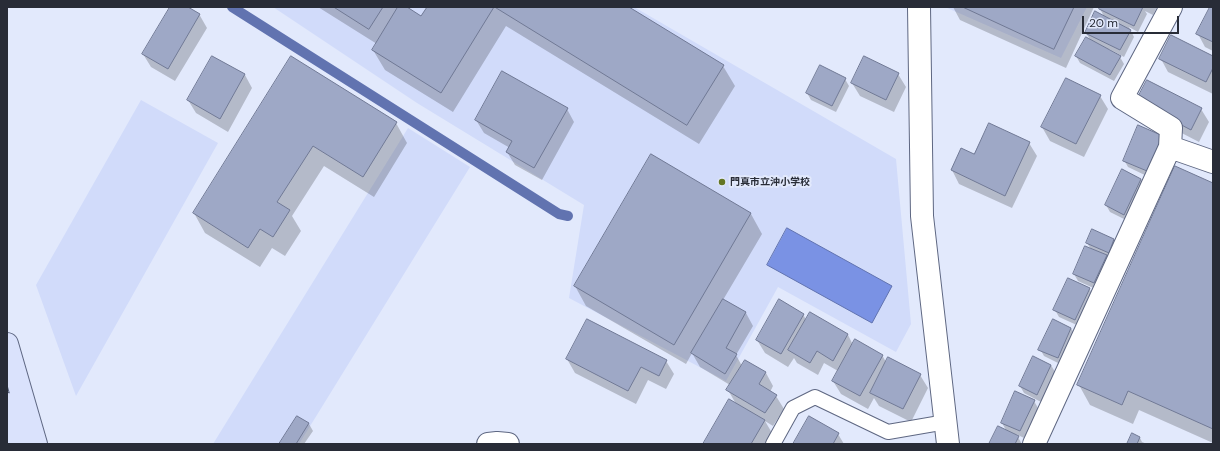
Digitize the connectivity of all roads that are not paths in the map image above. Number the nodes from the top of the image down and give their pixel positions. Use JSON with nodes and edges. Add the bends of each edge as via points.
{"nodes":[{"id":1,"x":919,"y":7,"type":"edge"},
{"id":2,"x":1171,"y":7,"type":"edge"},
{"id":3,"x":1170,"y":147,"type":"junction"},
{"id":4,"x":1213,"y":162,"type":"edge"},
{"id":5,"x":7,"y":344,"type":"edge"},
{"id":6,"x":7,"y":404,"type":"edge"},
{"id":7,"x":946,"y":422,"type":"junction"},
{"id":8,"x":14,"y":444,"type":"edge"},
{"id":9,"x":36,"y":444,"type":"edge"},
{"id":10,"x":488,"y":444,"type":"edge"},
{"id":11,"x":508,"y":444,"type":"edge"},
{"id":12,"x":773,"y":444,"type":"edge"},
{"id":13,"x":948,"y":444,"type":"edge"},
{"id":14,"x":1034,"y":444,"type":"edge"}],
"edges":[{"from":1,"to":7,"type":"street","via":[[922,216]]},
{"from":2,"to":3,"type":"street","via":[[1122,98],[1171,128]]},
{"from":3,"to":4,"type":"street"},
{"from":3,"to":14,"type":"street"},
{"from":5,"to":9,"type":"street"},
{"from":6,"to":8,"type":"street","via":[[13,423]]},
{"from":7,"to":12,"type":"lane","via":[[888,432],[815,397],[792,408]]},
{"from":7,"to":13,"type":"street"},
{"from":10,"to":11,"type":"street"}]}
